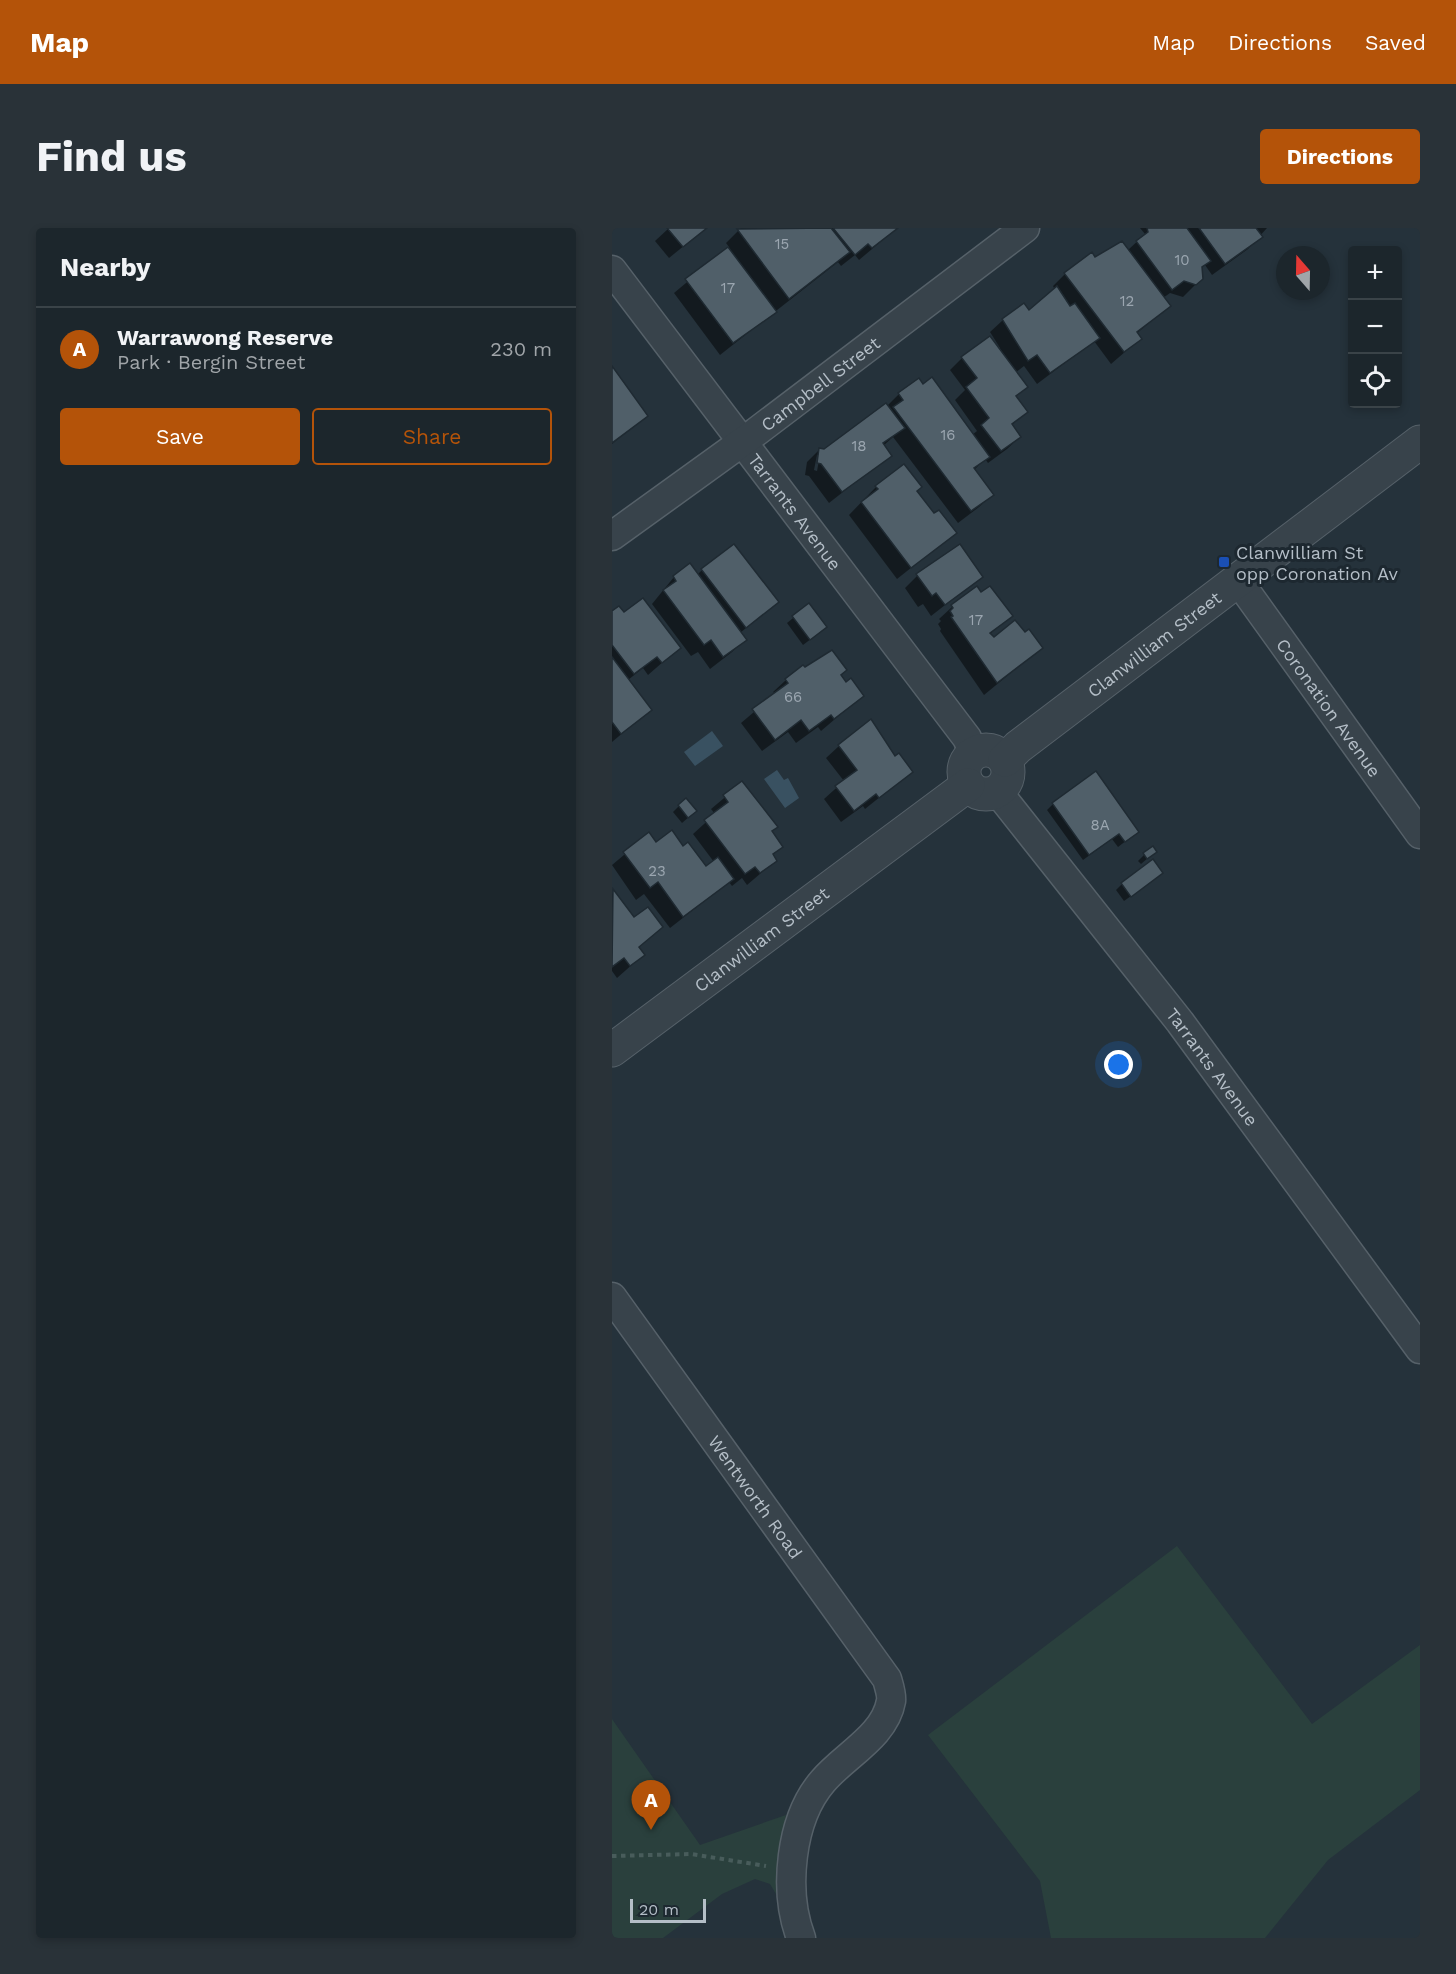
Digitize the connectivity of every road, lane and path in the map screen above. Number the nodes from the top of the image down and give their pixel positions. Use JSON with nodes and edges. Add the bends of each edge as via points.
{"nodes":[{"id":1,"x":1025,"y":228,"type":"edge"},
{"id":2,"x":612,"y":270,"type":"edge"},
{"id":3,"x":1420,"y":442,"type":"edge"},
{"id":4,"x":741,"y":443,"type":"junction"},
{"id":5,"x":612,"y":536,"type":"edge"},
{"id":6,"x":1238,"y":579,"type":"junction"},
{"id":7,"x":986,"y":772,"type":"junction"},
{"id":8,"x":1420,"y":834,"type":"edge"},
{"id":9,"x":612,"y":1050,"type":"edge"},
{"id":10,"x":612,"y":1297,"type":"edge"},
{"id":11,"x":1420,"y":1349,"type":"edge"},
{"id":12,"x":612,"y":1856,"type":"edge"},
{"id":13,"x":790,"y":1870,"type":"junction"},
{"id":14,"x":801,"y":1938,"type":"edge"}],
"edges":[{"from":1,"to":4,"type":"street","name":"Campbell Street"},
{"from":2,"to":4,"type":"street","name":"Tarrants Avenue"},
{"from":3,"to":6,"type":"street","name":"Clanwilliam Street"},
{"from":4,"to":5,"type":"street","name":"Campbell Street"},
{"from":4,"to":7,"type":"street","name":"Tarrants Avenue","via":[[967,738]]},
{"from":6,"to":7,"type":"street","name":"Clanwilliam Street"},
{"from":6,"to":8,"type":"street","name":"Coronation Avenue"},
{"from":7,"to":9,"type":"street","name":"Clanwilliam Street"},
{"from":7,"to":11,"type":"street","name":"Tarrants Avenue","via":[[1180,1022]]},
{"from":10,"to":13,"type":"street","name":"Wentworth Road","via":[[887,1679],[892,1700],[884,1721],[817,1789],[801,1826]]},
{"from":12,"to":13,"type":"path","via":[[698,1854]]},
{"from":13,"to":14,"type":"street","via":[[792,1908]]}]}
